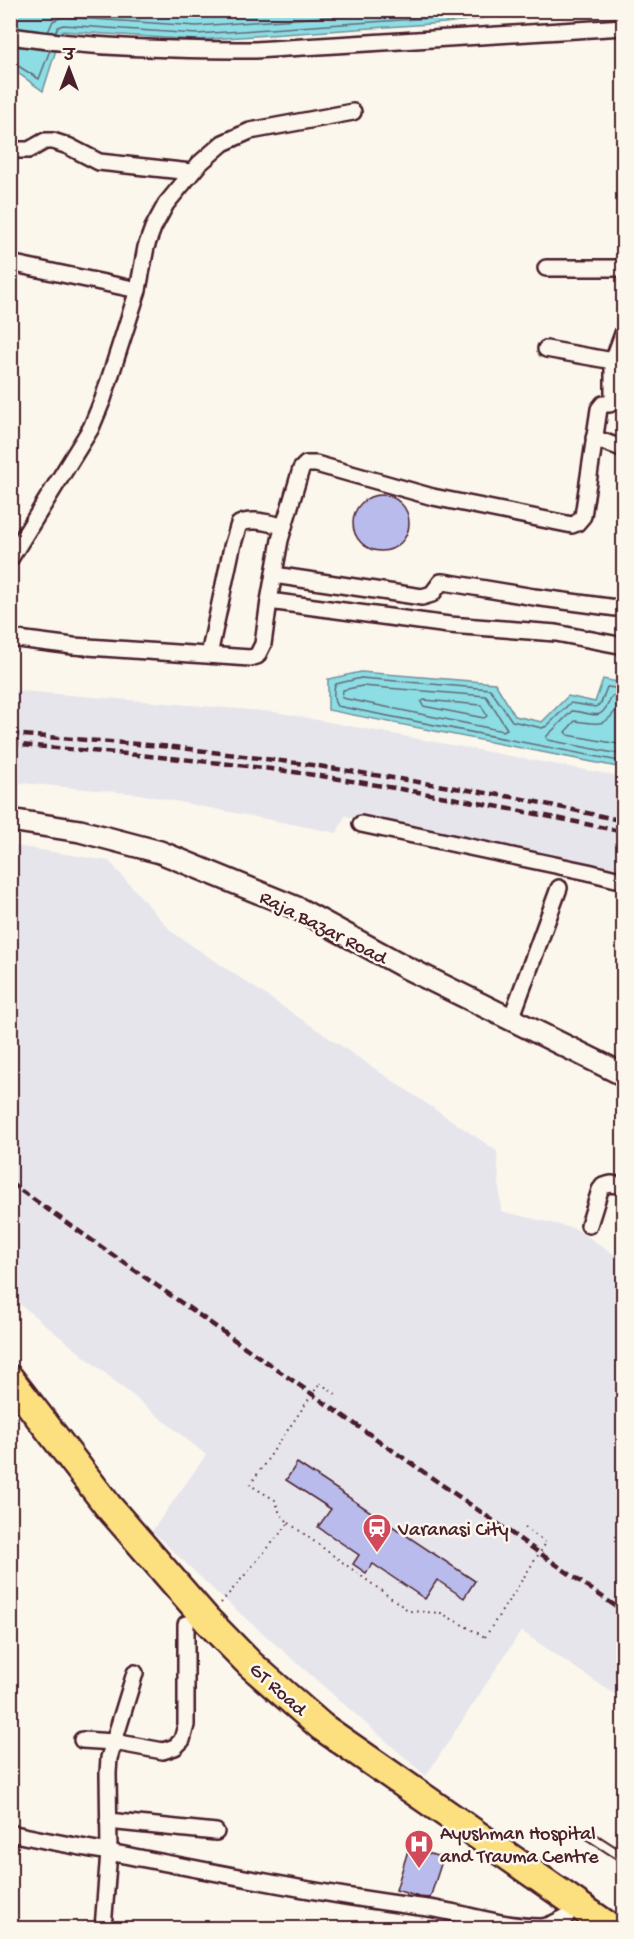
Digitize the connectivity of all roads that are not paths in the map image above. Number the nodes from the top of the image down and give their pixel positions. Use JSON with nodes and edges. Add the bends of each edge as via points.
{"nodes":[{"id":1,"x":624,"y":27,"type":"edge"},
{"id":2,"x":10,"y":36,"type":"edge"},
{"id":3,"x":353,"y":112,"type":"dead end"},
{"id":4,"x":10,"y":150,"type":"edge"},
{"id":5,"x":191,"y":172,"type":"junction"},
{"id":6,"x":10,"y":263,"type":"edge"},
{"id":7,"x":546,"y":268,"type":"dead end"},
{"id":8,"x":624,"y":268,"type":"edge"},
{"id":9,"x":138,"y":290,"type":"junction"},
{"id":10,"x":624,"y":331,"type":"edge"},
{"id":11,"x":546,"y":349,"type":"dead end"},
{"id":12,"x":613,"y":361,"type":"junction"},
{"id":13,"x":594,"y":438,"type":"junction"},
{"id":14,"x":624,"y":449,"type":"edge"},
{"id":15,"x":284,"y":526,"type":"junction"},
{"id":16,"x":10,"y":560,"type":"edge"},
{"id":17,"x":274,"y":575,"type":"junction"},
{"id":18,"x":269,"y":601,"type":"junction"},
{"id":19,"x":624,"y":609,"type":"edge"},
{"id":20,"x":10,"y":638,"type":"edge"},
{"id":21,"x":624,"y":646,"type":"edge"},
{"id":22,"x":209,"y":655,"type":"junction"},
{"id":23,"x":10,"y":820,"type":"edge"},
{"id":24,"x":361,"y":824,"type":"dead end"},
{"id":25,"x":624,"y":881,"type":"edge"},
{"id":26,"x":559,"y":888,"type":"dead end"},
{"id":27,"x":511,"y":1019,"type":"junction"},
{"id":28,"x":624,"y":1075,"type":"edge"},
{"id":29,"x":624,"y":1186,"type":"edge"},
{"id":30,"x":589,"y":1225,"type":"dead end"},
{"id":31,"x":10,"y":1379,"type":"edge"},
{"id":32,"x":10,"y":1403,"type":"edge"},
{"id":33,"x":196,"y":1622,"type":"junction"},
{"id":34,"x":135,"y":1673,"type":"dead end"},
{"id":35,"x":82,"y":1740,"type":"dead end"},
{"id":36,"x":114,"y":1742,"type":"junction"},
{"id":37,"x":108,"y":1821,"type":"junction"},
{"id":38,"x":216,"y":1832,"type":"dead end"},
{"id":39,"x":10,"y":1833,"type":"edge"},
{"id":40,"x":590,"y":1836,"type":"dead end"},
{"id":41,"x":109,"y":1852,"type":"junction"},
{"id":42,"x":624,"y":1858,"type":"edge"},
{"id":43,"x":574,"y":1923,"type":"edge"},
{"id":44,"x":486,"y":1924,"type":"edge"},
{"id":45,"x":103,"y":1929,"type":"edge"},
{"id":46,"x":611,"y":1929,"type":"edge"}],
"edges":[{"from":1,"to":2,"type":"street","via":[[255,50],[93,45]]},
{"from":3,"to":5,"type":"street","via":[[250,131],[223,143]]},
{"from":4,"to":5,"type":"street","via":[[29,150],[53,141],[99,162]]},
{"from":5,"to":9,"type":"street","via":[[153,228]]},
{"from":6,"to":9,"type":"street"},
{"from":7,"to":8,"type":"street"},
{"from":9,"to":16,"type":"street","via":[[91,428]]},
{"from":10,"to":12,"type":"street"},
{"from":11,"to":12,"type":"street"},
{"from":12,"to":13,"type":"street","via":[[613,401],[599,409]]},
{"from":13,"to":14,"type":"street"},
{"from":13,"to":15,"type":"street","via":[[583,516],[577,524],[434,497],[306,464]]},
{"from":15,"to":17,"type":"street"},
{"from":15,"to":22,"type":"street","via":[[253,521],[239,524]]},
{"from":17,"to":18,"type":"street"},
{"from":17,"to":19,"type":"street","via":[[422,597],[432,594],[444,582]]},
{"from":18,"to":21,"type":"street","via":[[449,625],[556,633]]},
{"from":18,"to":22,"type":"street","via":[[263,644],[257,656]]},
{"from":20,"to":22,"type":"street"},
{"from":23,"to":27,"type":"street","name":"Raja Bazar Road","via":[[80,831],[160,852],[297,908]]},
{"from":24,"to":25,"type":"street"},
{"from":26,"to":27,"type":"street"},
{"from":27,"to":28,"type":"street","name":"Raja Bazar Road"},
{"from":29,"to":30,"type":"street","via":[[603,1186]]},
{"from":31,"to":33,"type":"highway","name":"GT Road"},
{"from":32,"to":33,"type":"highway","name":"GT Road","via":[[94,1517]]},
{"from":33,"to":36,"type":"street","via":[[182,1740],[163,1751]]},
{"from":33,"to":43,"type":"highway","name":"GT Road","via":[[255,1693],[316,1741]]},
{"from":33,"to":46,"type":"highway","name":"GT Road","via":[[322,1727]]},
{"from":34,"to":36,"type":"street"},
{"from":35,"to":36,"type":"street"},
{"from":36,"to":37,"type":"street","via":[[109,1758]]},
{"from":37,"to":38,"type":"street"},
{"from":37,"to":41,"type":"street"},
{"from":39,"to":41,"type":"street"},
{"from":40,"to":42,"type":"lane"},
{"from":41,"to":44,"type":"street","via":[[446,1911]]},
{"from":41,"to":45,"type":"street"},
{"from":43,"to":44,"type":"street","via":[[540,1927]]}]}
